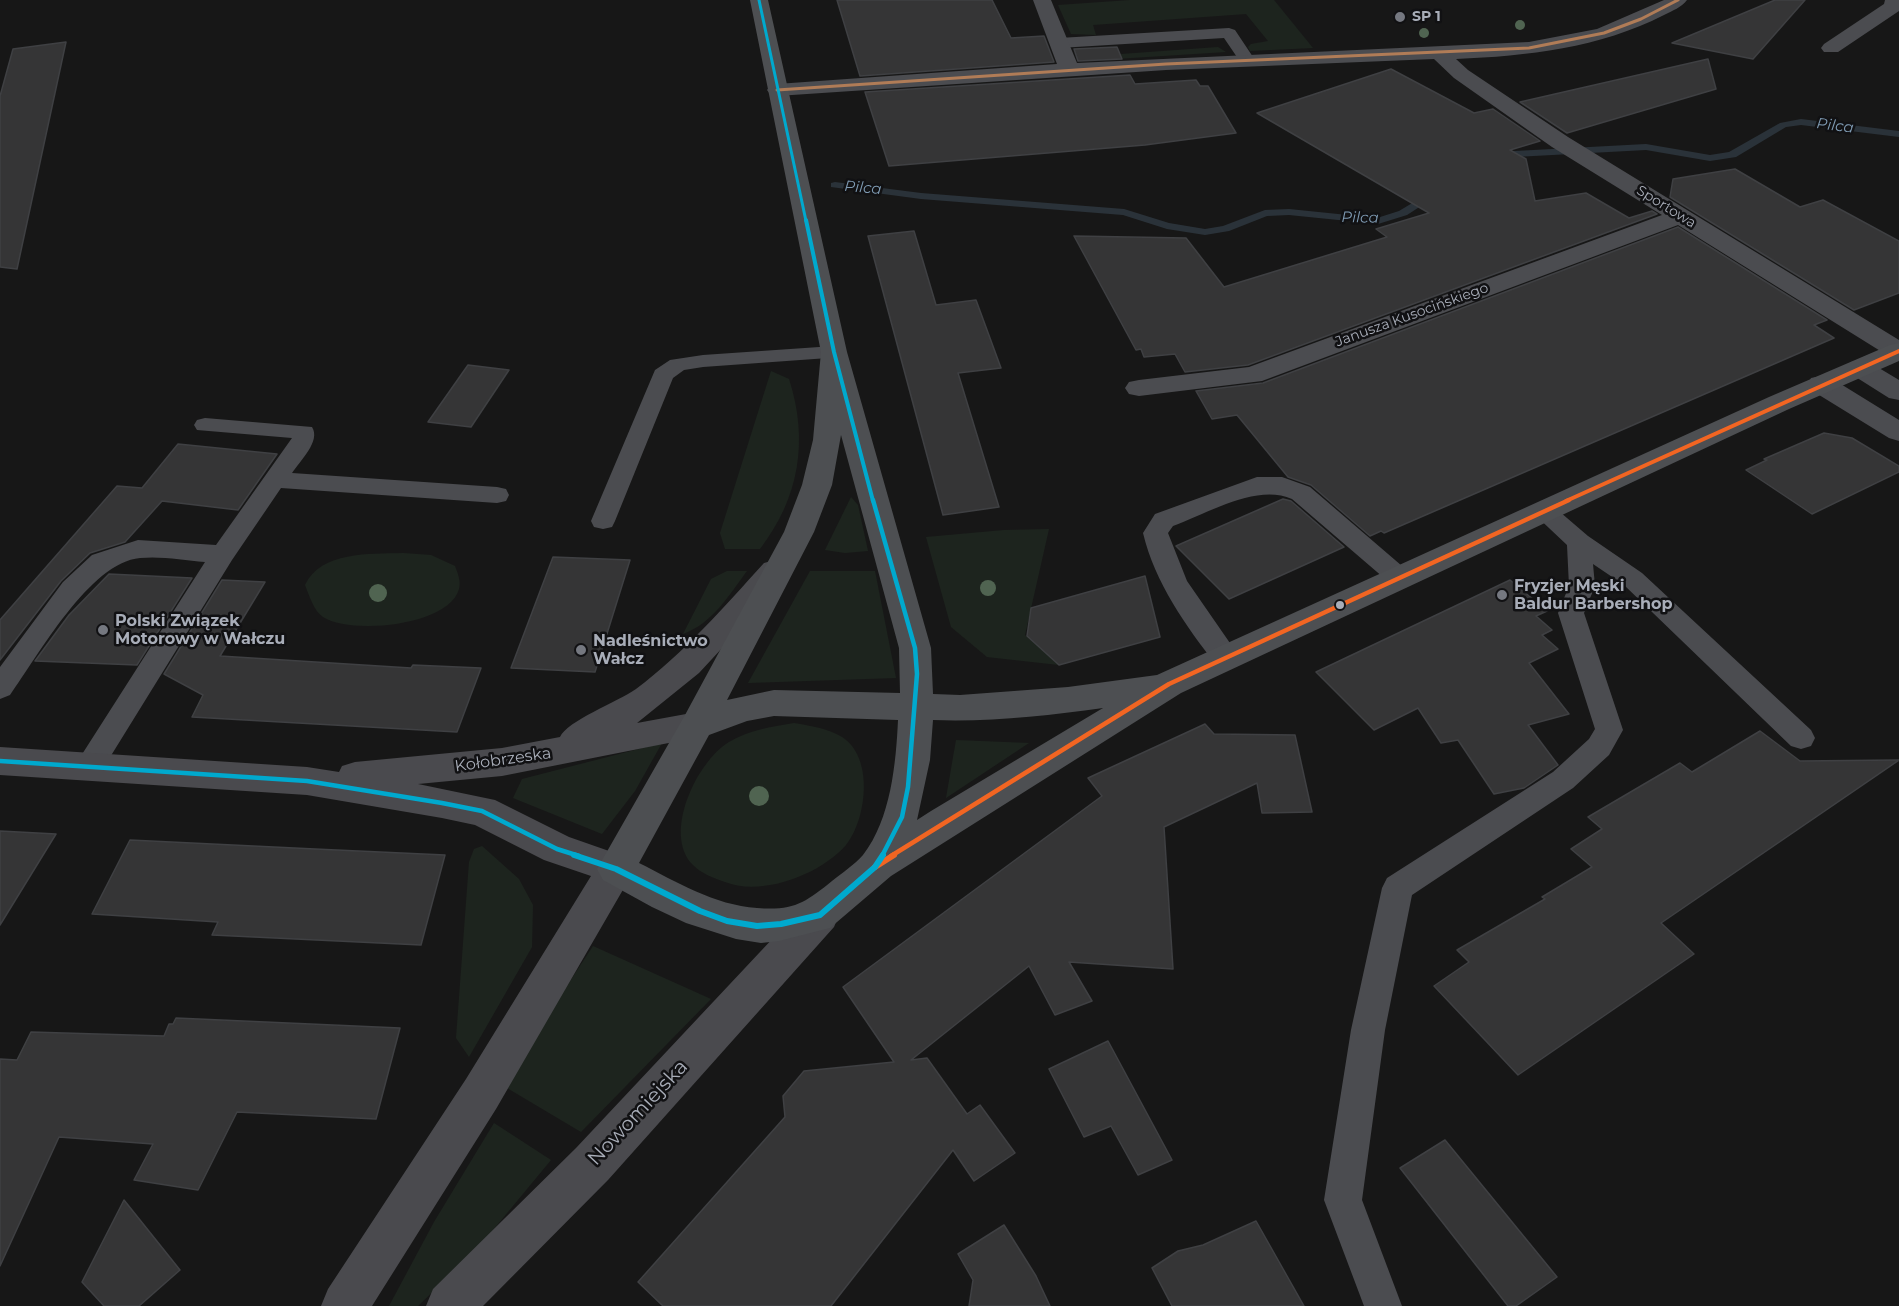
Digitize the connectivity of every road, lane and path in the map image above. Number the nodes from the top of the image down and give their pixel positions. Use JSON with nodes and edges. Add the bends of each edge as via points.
{"nodes":[{"id":1,"x":759,"y":0,"type":"edge"},
{"id":2,"x":1042,"y":0,"type":"edge"},
{"id":3,"x":1894,"y":0,"type":"edge"},
{"id":4,"x":1674,"y":1,"type":"edge"},
{"id":5,"x":1059,"y":43,"type":"junction"},
{"id":6,"x":1831,"y":48,"type":"dead end"},
{"id":7,"x":1440,"y":54,"type":"junction"},
{"id":8,"x":1247,"y":60,"type":"junction"},
{"id":9,"x":1069,"y":69,"type":"junction"},
{"id":10,"x":777,"y":90,"type":"junction"},
{"id":11,"x":1679,"y":216,"type":"junction"},
{"id":12,"x":1899,"y":351,"type":"edge"},
{"id":13,"x":834,"y":352,"type":"junction"},
{"id":14,"x":1860,"y":368,"type":"junction"},
{"id":15,"x":1821,"y":384,"type":"junction"},
{"id":16,"x":1139,"y":388,"type":"dead end"},
{"id":17,"x":1899,"y":392,"type":"edge"},
{"id":18,"x":205,"y":425,"type":"dead end"},
{"id":19,"x":1899,"y":432,"type":"edge"},
{"id":20,"x":275,"y":480,"type":"junction"},
{"id":21,"x":497,"y":495,"type":"dead end"},
{"id":22,"x":1544,"y":512,"type":"junction"},
{"id":23,"x":603,"y":521,"type":"dead end"},
{"id":24,"x":1579,"y":542,"type":"junction"},
{"id":25,"x":224,"y":554,"type":"junction"},
{"id":26,"x":784,"y":563,"type":"junction"},
{"id":27,"x":1400,"y":578,"type":"junction"},
{"id":28,"x":1227,"y":659,"type":"junction"},
{"id":29,"x":1169,"y":684,"type":"junction"},
{"id":30,"x":0,"y":688,"type":"edge"},
{"id":31,"x":915,"y":709,"type":"junction"},
{"id":32,"x":697,"y":725,"type":"junction"},
{"id":33,"x":1801,"y":738,"type":"dead end"},
{"id":34,"x":0,"y":761,"type":"edge"},
{"id":35,"x":502,"y":762,"type":"junction"},
{"id":36,"x":89,"y":767,"type":"junction"},
{"id":37,"x":307,"y":781,"type":"junction"},
{"id":38,"x":875,"y":867,"type":"junction"},
{"id":39,"x":616,"y":869,"type":"junction"},
{"id":40,"x":820,"y":915,"type":"junction"},
{"id":41,"x":345,"y":1306,"type":"edge"},
{"id":42,"x":450,"y":1306,"type":"edge"},
{"id":43,"x":1383,"y":1306,"type":"edge"}],
"edges":[{"from":1,"to":10,"type":"main road"},
{"from":2,"to":5,"type":"street"},
{"from":3,"to":6,"type":"street","via":[[1892,7]]},
{"from":4,"to":7,"type":"street","via":[[1608,32],[1538,49]]},
{"from":5,"to":8,"type":"lane","via":[[1229,33]]},
{"from":5,"to":9,"type":"street"},
{"from":7,"to":8,"type":"street"},
{"from":7,"to":11,"type":"street","name":"Sportowa","via":[[1461,74]]},
{"from":8,"to":9,"type":"street"},
{"from":9,"to":10,"type":"street"},
{"from":10,"to":13,"type":"main road"},
{"from":11,"to":12,"type":"street","name":"Sportowa"},
{"from":11,"to":16,"type":"street","name":"Janusza Kusocińskiego","via":[[1253,375]]},
{"from":12,"to":14,"type":"main road"},
{"from":13,"to":23,"type":"lane","via":[[703,361],[678,365],[663,375]]},
{"from":13,"to":26,"type":"main road","via":[[827,440],[818,485]]},
{"from":13,"to":31,"type":"main road","via":[[915,648]]},
{"from":14,"to":15,"type":"main road"},
{"from":14,"to":17,"type":"street"},
{"from":15,"to":19,"type":"street"},
{"from":15,"to":22,"type":"main road"},
{"from":18,"to":20,"type":"lane","via":[[304,432],[303,440]]},
{"from":20,"to":21,"type":"lane"},
{"from":20,"to":25,"type":"lane"},
{"from":22,"to":24,"type":"lane"},
{"from":22,"to":27,"type":"main road"},
{"from":24,"to":33,"type":"lane","via":[[1633,579]]},
{"from":24,"to":43,"type":"lane","via":[[1582,586],[1571,613],[1609,730],[1599,747],[1563,780],[1398,888],[1368,1030],[1343,1200]]},
{"from":25,"to":30,"type":"lane","via":[[138,549],[101,561],[72,588]]},
{"from":25,"to":36,"type":"lane"},
{"from":26,"to":32,"type":"main road"},
{"from":26,"to":35,"type":"main road","via":[[686,664],[626,712],[575,738]]},
{"from":27,"to":28,"type":"main road"},
{"from":27,"to":28,"type":"lane","via":[[1301,493],[1282,485],[1257,485],[1164,520],[1155,533],[1158,551],[1200,625]]},
{"from":28,"to":29,"type":"main road"},
{"from":29,"to":31,"type":"main road","via":[[1068,700]]},
{"from":29,"to":38,"type":"main road"},
{"from":31,"to":32,"type":"main road","via":[[804,701],[774,703],[744,708]]},
{"from":31,"to":38,"type":"main road","via":[[902,818]]},
{"from":32,"to":35,"type":"main road","name":"Kołobrzeska"},
{"from":32,"to":39,"type":"main road"},
{"from":34,"to":36,"type":"main road","name":"Kołobrzeska"},
{"from":35,"to":37,"type":"main road","name":"Kołobrzeska"},
{"from":36,"to":37,"type":"main road","name":"Kołobrzeska"},
{"from":37,"to":39,"type":"main road","name":"Kołobrzeska","via":[[482,811],[557,849]]},
{"from":38,"to":40,"type":"main road"},
{"from":39,"to":40,"type":"main road","via":[[727,921],[758,926]]},
{"from":39,"to":41,"type":"main road","via":[[481,1094]]},
{"from":40,"to":42,"type":"main road","name":"Nowomiejska","via":[[592,1164]]}]}
